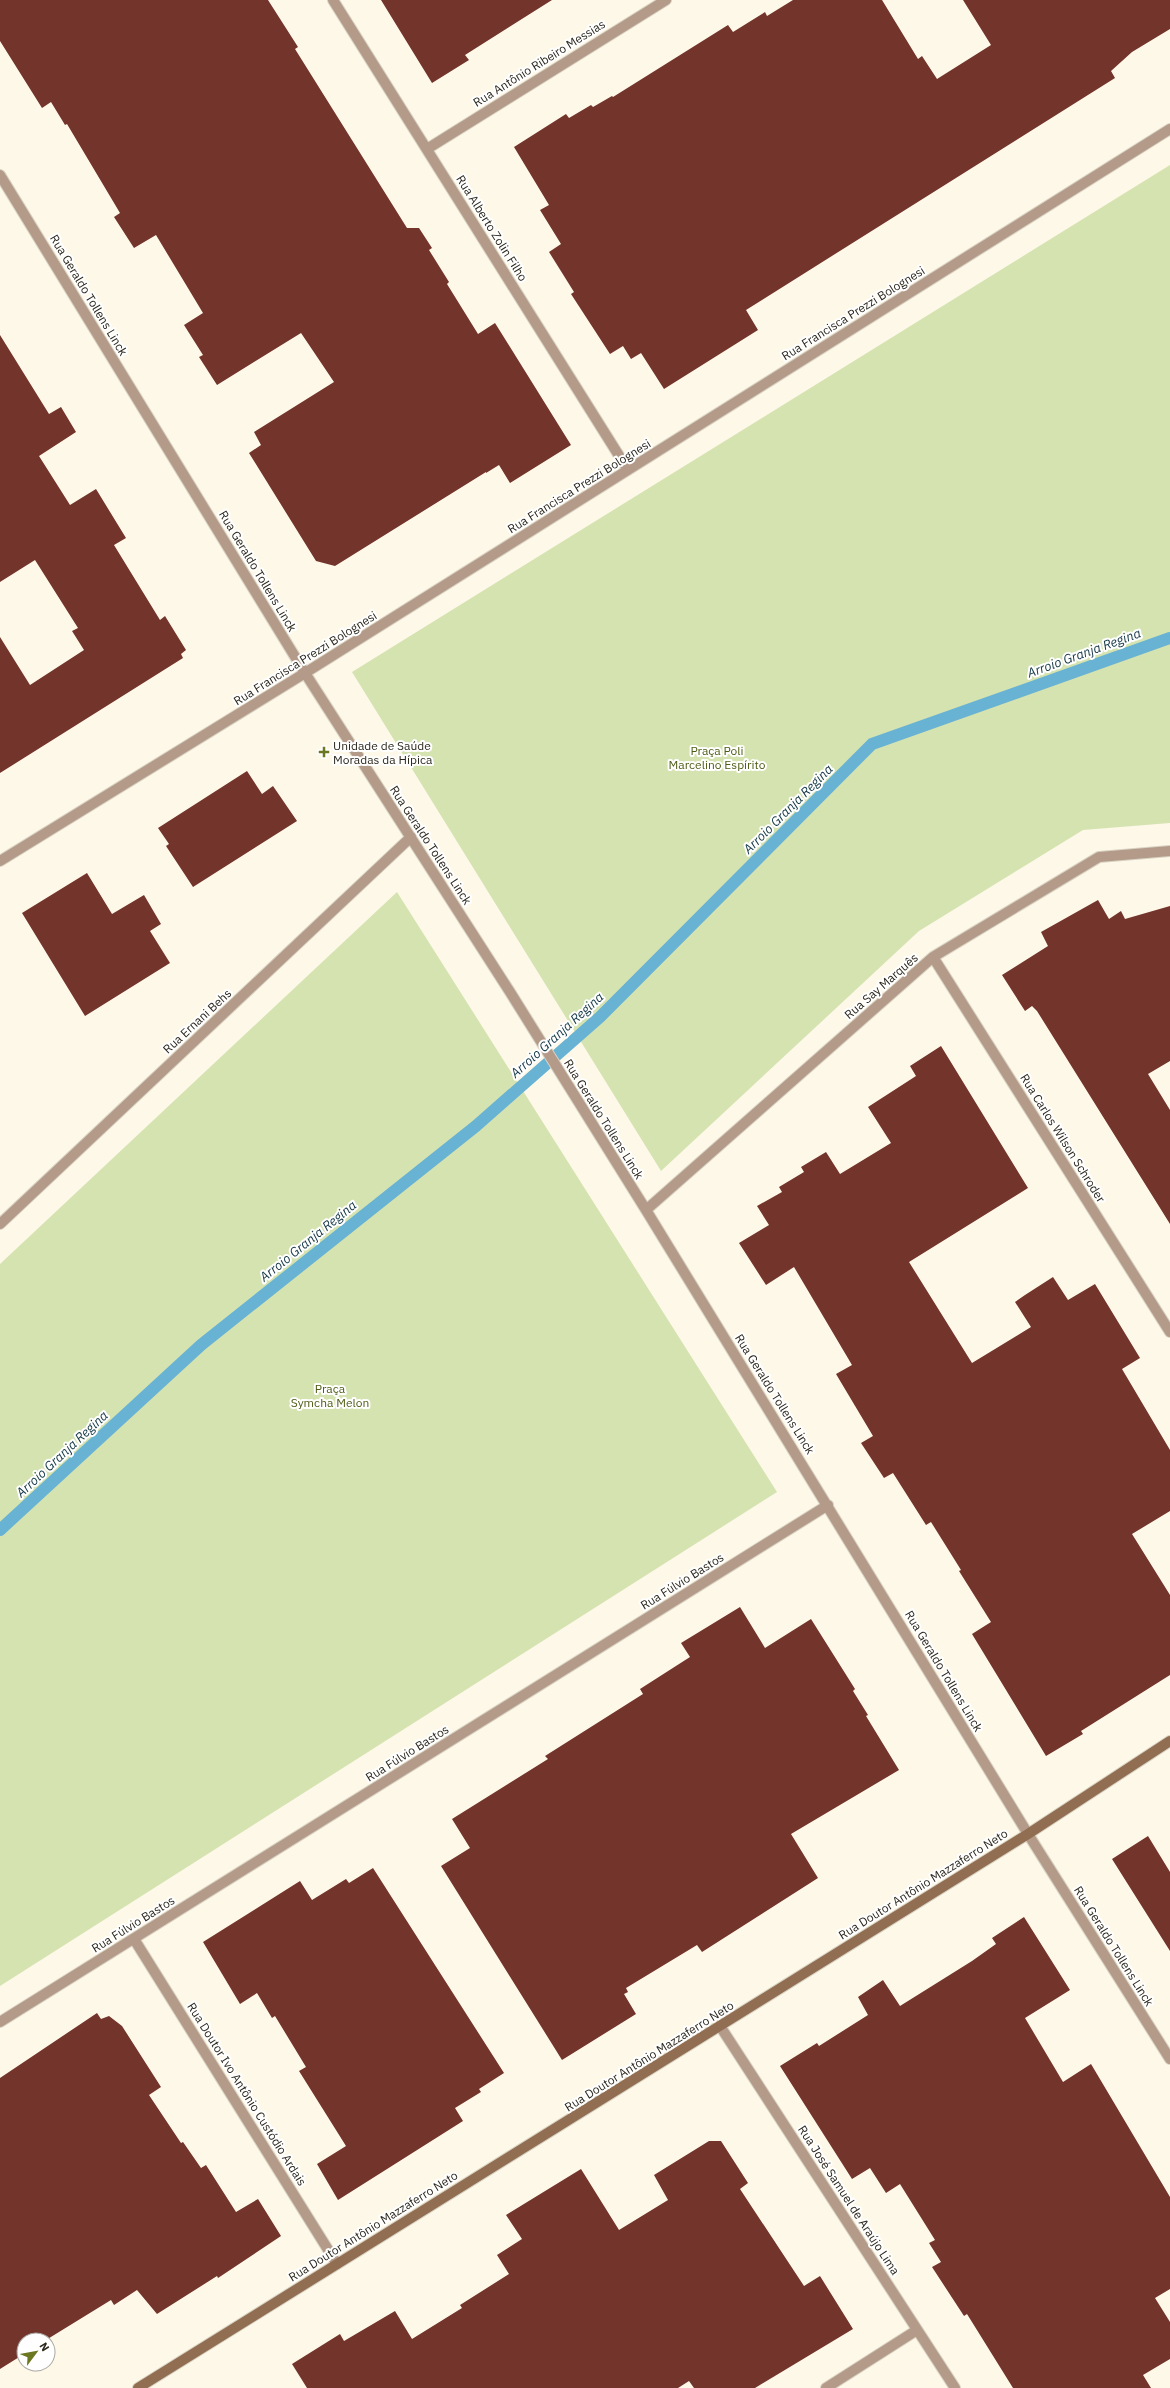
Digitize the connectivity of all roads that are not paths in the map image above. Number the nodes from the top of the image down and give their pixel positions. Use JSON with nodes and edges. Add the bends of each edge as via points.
{"nodes":[{"id":1,"x":333,"y":0,"type":"edge"},
{"id":2,"x":666,"y":0,"type":"edge"},
{"id":3,"x":1170,"y":129,"type":"edge"},
{"id":4,"x":427,"y":149,"type":"junction"},
{"id":5,"x":0,"y":175,"type":"edge"},
{"id":6,"x":628,"y":470,"type":"junction"},
{"id":7,"x":305,"y":673,"type":"junction"},
{"id":8,"x":411,"y":837,"type":"junction"},
{"id":9,"x":1170,"y":851,"type":"edge"},
{"id":10,"x":0,"y":861,"type":"edge"},
{"id":11,"x":933,"y":957,"type":"junction"},
{"id":12,"x":646,"y":1210,"type":"junction"},
{"id":13,"x":0,"y":1224,"type":"edge"},
{"id":14,"x":1170,"y":1332,"type":"edge"},
{"id":15,"x":828,"y":1505,"type":"junction"},
{"id":16,"x":1170,"y":1741,"type":"edge"},
{"id":17,"x":1028,"y":1834,"type":"junction"},
{"id":18,"x":134,"y":1939,"type":"junction"},
{"id":19,"x":0,"y":2022,"type":"edge"},
{"id":20,"x":720,"y":2026,"type":"junction"},
{"id":21,"x":1170,"y":2059,"type":"edge"},
{"id":22,"x":337,"y":2264,"type":"junction"},
{"id":23,"x":917,"y":2330,"type":"junction"},
{"id":24,"x":138,"y":2388,"type":"edge"},
{"id":25,"x":826,"y":2388,"type":"edge"},
{"id":26,"x":955,"y":2388,"type":"edge"}],
"edges":[{"from":1,"to":4,"type":"street","name":"Rua Alberto Zolin Filho"},
{"from":2,"to":4,"type":"street","name":"Rua Antônio Ribeiro Messias"},
{"from":3,"to":6,"type":"street","name":"Rua Francisca Prezzi Bolognesi"},
{"from":4,"to":6,"type":"street","name":"Rua Alberto Zolin Filho"},
{"from":5,"to":7,"type":"street","name":"Rua Geraldo Tollens Linck"},
{"from":6,"to":7,"type":"street","name":"Rua Francisca Prezzi Bolognesi"},
{"from":7,"to":8,"type":"street","name":"Rua Geraldo Tollens Linck"},
{"from":7,"to":10,"type":"street","name":"Rua Francisca Prezzi Bolognesi"},
{"from":8,"to":12,"type":"street","name":"Rua Geraldo Tollens Linck"},
{"from":8,"to":13,"type":"street","name":"Rua Ernani Behs"},
{"from":9,"to":11,"type":"street","name":"Rua Say Marquês","via":[[1098,857]]},
{"from":11,"to":12,"type":"street","name":"Rua Say Marquês"},
{"from":11,"to":14,"type":"street","name":"Rua Carlos Wilson Schroder"},
{"from":12,"to":15,"type":"street","name":"Rua Geraldo Tollens Linck"},
{"from":15,"to":17,"type":"street","name":"Rua Geraldo Tollens Linck"},
{"from":15,"to":18,"type":"street","name":"Rua Fúlvio Bastos"},
{"from":16,"to":17,"type":"street","name":"Rua Doutor Antônio Mazzaferro Neto"},
{"from":17,"to":20,"type":"street","name":"Rua Doutor Antônio Mazzaferro Neto"},
{"from":17,"to":21,"type":"street","name":"Rua Geraldo Tollens Linck"},
{"from":18,"to":19,"type":"street","name":"Rua Fúlvio Bastos"},
{"from":18,"to":22,"type":"street","name":"Rua Doutor Ivo Antônio Custódio Ardais"},
{"from":20,"to":22,"type":"street","name":"Rua Doutor Antônio Mazzaferro Neto"},
{"from":20,"to":23,"type":"street","name":"Rua José Samuel de Araújo Lima"},
{"from":22,"to":24,"type":"street","name":"Rua Doutor Antônio Mazzaferro Neto"},
{"from":23,"to":25,"type":"street"},
{"from":23,"to":26,"type":"street","name":"Rua José Samuel de Araújo Lima"}]}
